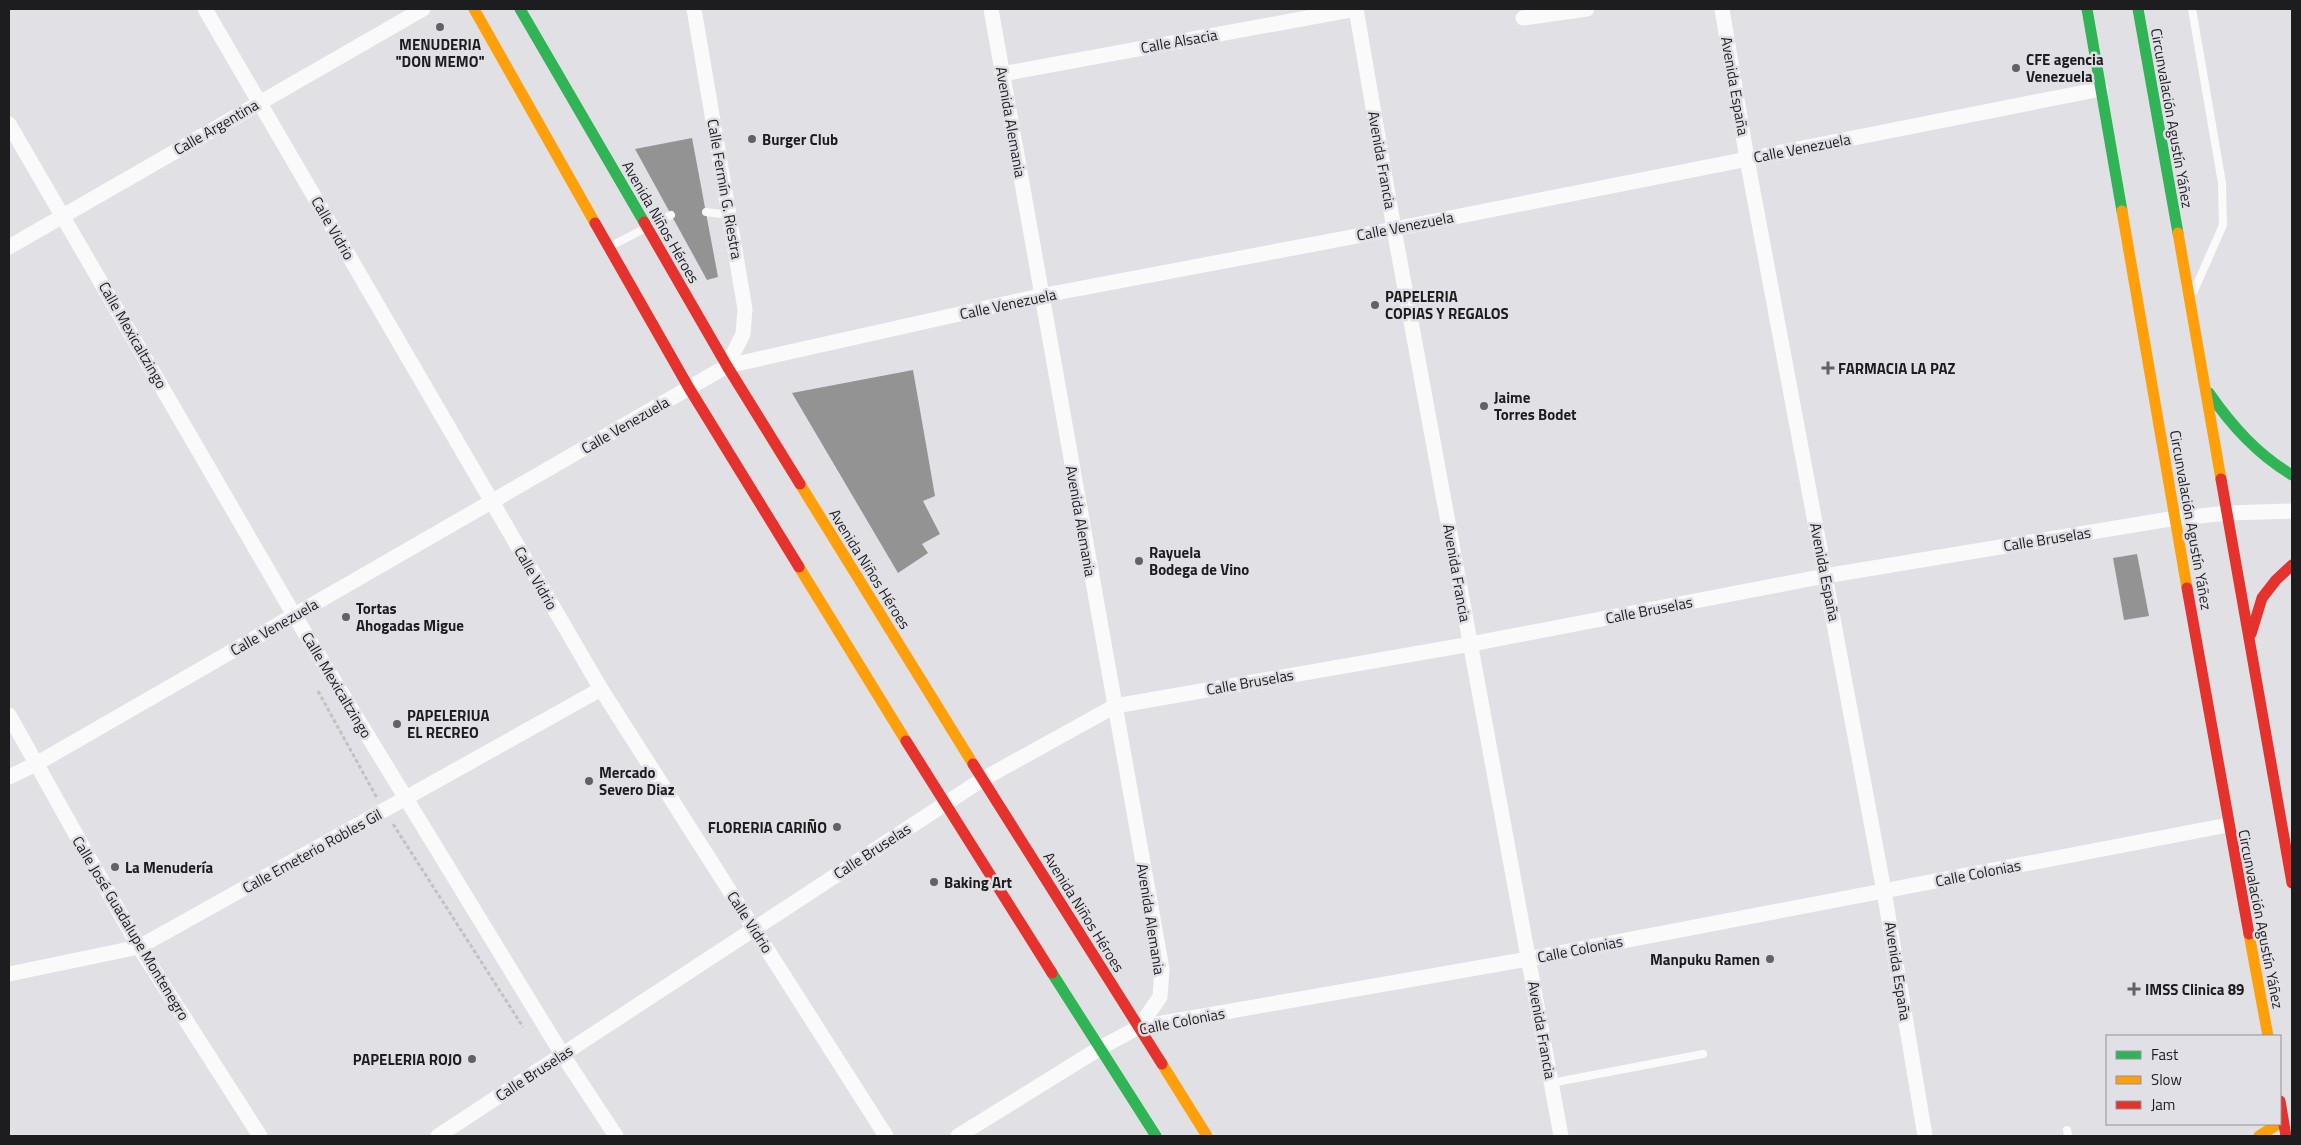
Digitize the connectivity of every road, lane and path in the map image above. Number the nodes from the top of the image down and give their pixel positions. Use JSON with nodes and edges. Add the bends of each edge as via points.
{"nodes":[{"id":1,"x":205,"y":9,"type":"edge"},
{"id":2,"x":424,"y":9,"type":"edge"},
{"id":3,"x":474,"y":9,"type":"edge"},
{"id":4,"x":520,"y":9,"type":"edge"},
{"id":5,"x":694,"y":9,"type":"edge"},
{"id":6,"x":991,"y":9,"type":"edge"},
{"id":7,"x":1356,"y":9,"type":"edge"},
{"id":8,"x":1587,"y":9,"type":"edge"},
{"id":9,"x":1722,"y":9,"type":"edge"},
{"id":10,"x":2087,"y":9,"type":"edge"},
{"id":11,"x":2138,"y":9,"type":"edge"},
{"id":12,"x":2192,"y":9,"type":"edge"},
{"id":13,"x":1524,"y":18,"type":"dead end"},
{"id":14,"x":1002,"y":74,"type":"junction"},
{"id":15,"x":2101,"y":89,"type":"junction"},
{"id":16,"x":260,"y":102,"type":"junction"},
{"id":17,"x":9,"y":124,"type":"edge"},
{"id":18,"x":1747,"y":159,"type":"junction"},
{"id":19,"x":706,"y":212,"type":"dead end"},
{"id":20,"x":63,"y":215,"type":"junction"},
{"id":21,"x":671,"y":215,"type":"dead end"},
{"id":22,"x":729,"y":215,"type":"junction"},
{"id":23,"x":647,"y":228,"type":"junction"},
{"id":24,"x":1394,"y":229,"type":"junction"},
{"id":25,"x":9,"y":246,"type":"edge"},
{"id":26,"x":610,"y":247,"type":"junction"},
{"id":27,"x":1040,"y":296,"type":"junction"},
{"id":28,"x":2189,"y":300,"type":"junction"},
{"id":29,"x":727,"y":366,"type":"junction"},
{"id":30,"x":2205,"y":386,"type":"junction"},
{"id":31,"x":689,"y":388,"type":"junction"},
{"id":32,"x":2292,"y":475,"type":"edge"},
{"id":33,"x":492,"y":502,"type":"junction"},
{"id":34,"x":2292,"y":511,"type":"edge"},
{"id":35,"x":2228,"y":513,"type":"junction"},
{"id":36,"x":2176,"y":518,"type":"junction"},
{"id":37,"x":2292,"y":565,"type":"edge"},
{"id":38,"x":1826,"y":576,"type":"junction"},
{"id":39,"x":294,"y":615,"type":"junction"},
{"id":40,"x":2250,"y":641,"type":"junction"},
{"id":41,"x":1470,"y":644,"type":"junction"},
{"id":42,"x":601,"y":689,"type":"junction"},
{"id":43,"x":1115,"y":706,"type":"junction"},
{"id":44,"x":9,"y":715,"type":"edge"},
{"id":45,"x":36,"y":764,"type":"junction"},
{"id":46,"x":9,"y":776,"type":"edge"},
{"id":47,"x":983,"y":779,"type":"junction"},
{"id":48,"x":405,"y":799,"type":"junction"},
{"id":49,"x":945,"y":804,"type":"junction"},
{"id":50,"x":2228,"y":825,"type":"junction"},
{"id":51,"x":2292,"y":883,"type":"edge"},
{"id":52,"x":1884,"y":891,"type":"junction"},
{"id":53,"x":753,"y":928,"type":"junction"},
{"id":54,"x":139,"y":947,"type":"junction"},
{"id":55,"x":1528,"y":959,"type":"junction"},
{"id":56,"x":9,"y":974,"type":"edge"},
{"id":57,"x":1139,"y":1027,"type":"junction"},
{"id":58,"x":2268,"y":1035,"type":"edge"},
{"id":59,"x":1100,"y":1048,"type":"junction"},
{"id":60,"x":562,"y":1054,"type":"junction"},
{"id":61,"x":1703,"y":1054,"type":"dead end"},
{"id":62,"x":1551,"y":1083,"type":"junction"},
{"id":63,"x":2281,"y":1108,"type":"edge"},
{"id":64,"x":2283,"y":1121,"type":"edge"},
{"id":65,"x":2277,"y":1125,"type":"edge"},
{"id":66,"x":441,"y":1135,"type":"edge"},
{"id":67,"x":260,"y":1136,"type":"edge"},
{"id":68,"x":616,"y":1136,"type":"edge"},
{"id":69,"x":886,"y":1136,"type":"edge"},
{"id":70,"x":958,"y":1136,"type":"edge"},
{"id":71,"x":1156,"y":1136,"type":"edge"},
{"id":72,"x":1208,"y":1136,"type":"edge"},
{"id":73,"x":1561,"y":1136,"type":"edge"},
{"id":74,"x":1925,"y":1136,"type":"edge"},
{"id":75,"x":2259,"y":1136,"type":"edge"},
{"id":76,"x":2286,"y":1136,"type":"edge"}],
"edges":[{"from":1,"to":16,"type":"street","name":"Calle Vidrio"},
{"from":2,"to":16,"type":"street","name":"Calle Argentina"},
{"from":3,"to":26,"type":"main road"},
{"from":4,"to":23,"type":"main road","name":"Avenida Niños Héroes"},
{"from":5,"to":22,"type":"street","name":"Calle Fermín G. Riestra"},
{"from":6,"to":14,"type":"street","name":"Avenida Alemania"},
{"from":7,"to":14,"type":"street","name":"Calle Alsacia"},
{"from":7,"to":24,"type":"street","name":"Avenida Francia"},
{"from":8,"to":13,"type":"street"},
{"from":9,"to":18,"type":"street","name":"Avenida España"},
{"from":10,"to":15,"type":"main road","name":"Circunvalación Agustín Yáñez"},
{"from":11,"to":28,"type":"main road","name":"Circunvalación Agustín Yáñez"},
{"from":12,"to":28,"type":"lane","via":[[2222,183],[2223,225]]},
{"from":14,"to":27,"type":"street","name":"Avenida Alemania"},
{"from":15,"to":18,"type":"street","name":"Calle Venezuela"},
{"from":15,"to":36,"type":"main road","name":"Circunvalación Agustín Yáñez"},
{"from":16,"to":20,"type":"street","name":"Calle Argentina"},
{"from":16,"to":33,"type":"street","name":"Calle Vidrio"},
{"from":17,"to":20,"type":"street","name":"Calle Mexicaltzingo"},
{"from":18,"to":24,"type":"street","name":"Calle Venezuela"},
{"from":18,"to":38,"type":"street","name":"Avenida España"},
{"from":19,"to":22,"type":"lane"},
{"from":20,"to":25,"type":"street","name":"Calle Argentina"},
{"from":20,"to":39,"type":"street","name":"Calle Mexicaltzingo"},
{"from":21,"to":23,"type":"lane"},
{"from":22,"to":29,"type":"street","name":"Calle Fermín G. Riestra","via":[[745,309],[742,334]]},
{"from":23,"to":26,"type":"lane"},
{"from":23,"to":29,"type":"main road","name":"Avenida Niños Héroes"},
{"from":24,"to":27,"type":"street","name":"Calle Venezuela"},
{"from":24,"to":41,"type":"street","name":"Avenida Francia"},
{"from":26,"to":31,"type":"main road"},
{"from":27,"to":29,"type":"street","name":"Calle Venezuela"},
{"from":27,"to":43,"type":"street","name":"Avenida Alemania"},
{"from":28,"to":30,"type":"main road","name":"Circunvalación Agustín Yáñez"},
{"from":29,"to":31,"type":"street","name":"Calle Venezuela"},
{"from":29,"to":47,"type":"main road","name":"Avenida Niños Héroes"},
{"from":30,"to":32,"type":"main road","via":[[2226,417],[2252,446]]},
{"from":30,"to":35,"type":"main road","name":"Circunvalación Agustín Yáñez"},
{"from":31,"to":33,"type":"street","name":"Calle Venezuela"},
{"from":31,"to":49,"type":"main road"},
{"from":33,"to":39,"type":"street","name":"Calle Venezuela"},
{"from":33,"to":42,"type":"street","name":"Calle Vidrio"},
{"from":34,"to":35,"type":"street","name":"Calle Bruselas"},
{"from":35,"to":36,"type":"street","name":"Calle Bruselas"},
{"from":35,"to":40,"type":"main road","name":"Circunvalación Agustín Yáñez"},
{"from":36,"to":38,"type":"street","name":"Calle Bruselas"},
{"from":36,"to":50,"type":"main road","name":"Circunvalación Agustín Yáñez"},
{"from":37,"to":40,"type":"main road","via":[[2262,598]]},
{"from":38,"to":41,"type":"street","name":"Calle Bruselas"},
{"from":38,"to":52,"type":"street","name":"Avenida España"},
{"from":39,"to":45,"type":"street","name":"Calle Venezuela"},
{"from":39,"to":48,"type":"street","name":"Calle Mexicaltzingo"},
{"from":40,"to":51,"type":"main road","name":"Circunvalación Agustín Yáñez"},
{"from":41,"to":43,"type":"street","name":"Calle Bruselas"},
{"from":41,"to":55,"type":"street","name":"Avenida Francia"},
{"from":42,"to":48,"type":"street","name":"Calle Emeterio Robles Gil"},
{"from":42,"to":53,"type":"street","name":"Calle Vidrio"},
{"from":43,"to":47,"type":"street","name":"Calle Bruselas"},
{"from":43,"to":57,"type":"street","name":"Avenida Alemania","via":[[1162,969],[1160,997]]},
{"from":44,"to":45,"type":"street","name":"Calle José Guadalupe Montenegro"},
{"from":45,"to":46,"type":"street","name":"Calle Venezuela"},
{"from":45,"to":54,"type":"street","name":"Calle José Guadalupe Montenegro"},
{"from":47,"to":49,"type":"street","name":"Calle Bruselas"},
{"from":47,"to":57,"type":"main road","name":"Avenida Niños Héroes"},
{"from":48,"to":54,"type":"street","name":"Calle Emeterio Robles Gil"},
{"from":48,"to":60,"type":"street","name":"Calle Mexicaltzingo"},
{"from":49,"to":53,"type":"street","name":"Calle Bruselas"},
{"from":49,"to":59,"type":"main road"},
{"from":50,"to":52,"type":"street","name":"Calle Colonias"},
{"from":50,"to":58,"type":"main road","name":"Circunvalación Agustín Yáñez"},
{"from":52,"to":55,"type":"street","name":"Calle Colonias"},
{"from":52,"to":74,"type":"street","name":"Avenida España"},
{"from":53,"to":60,"type":"street","name":"Calle Bruselas"},
{"from":53,"to":69,"type":"street","name":"Calle Vidrio"},
{"from":54,"to":56,"type":"street","name":"Calle Emeterio Robles Gil"},
{"from":54,"to":67,"type":"street","name":"Calle José Guadalupe Montenegro"},
{"from":55,"to":57,"type":"street","name":"Calle Colonias"},
{"from":55,"to":62,"type":"street","name":"Avenida Francia"},
{"from":57,"to":59,"type":"street","name":"Calle Colonias"},
{"from":57,"to":72,"type":"main road","name":"Avenida Niños Héroes"},
{"from":59,"to":70,"type":"street","name":"Calle Colonias"},
{"from":59,"to":71,"type":"main road"},
{"from":60,"to":66,"type":"street","name":"Calle Bruselas"},
{"from":60,"to":68,"type":"street","name":"Calle Mexicaltzingo"},
{"from":61,"to":62,"type":"lane"},
{"from":62,"to":73,"type":"street","name":"Avenida Francia"},
{"from":63,"to":64,"type":"main road"},
{"from":64,"to":76,"type":"main road"},
{"from":65,"to":75,"type":"main road"}]}
